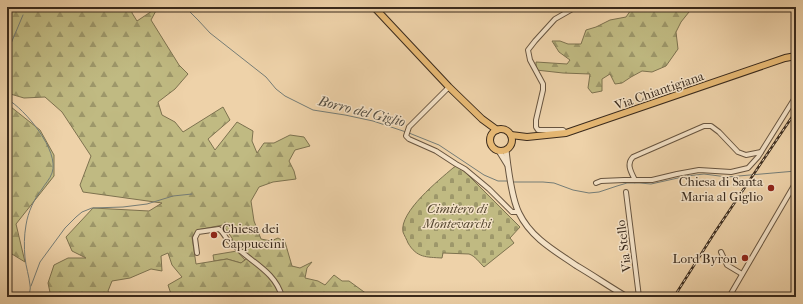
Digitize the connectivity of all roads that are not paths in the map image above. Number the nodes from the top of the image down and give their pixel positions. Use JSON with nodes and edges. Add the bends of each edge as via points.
{"nodes":[{"id":1,"x":374,"y":7,"type":"edge"},
{"id":2,"x":576,"y":7,"type":"edge"},
{"id":3,"x":796,"y":56,"type":"edge"},
{"id":4,"x":450,"y":87,"type":"junction"},
{"id":5,"x":796,"y":96,"type":"edge"},
{"id":6,"x":482,"y":119,"type":"junction"},
{"id":7,"x":497,"y":130,"type":"junction"},
{"id":8,"x":566,"y":133,"type":"junction"},
{"id":9,"x":491,"y":135,"type":"junction"},
{"id":10,"x":511,"y":135,"type":"junction"},
{"id":11,"x":527,"y":137,"type":"junction"},
{"id":12,"x":512,"y":143,"type":"junction"},
{"id":13,"x":506,"y":150,"type":"junction"},
{"id":14,"x":499,"y":151,"type":"junction"},
{"id":15,"x":762,"y":152,"type":"junction"},
{"id":16,"x":508,"y":165,"type":"junction"},
{"id":17,"x":635,"y":180,"type":"junction"},
{"id":18,"x":796,"y":182,"type":"edge"},
{"id":19,"x":596,"y":183,"type":"dead end"},
{"id":20,"x":794,"y":190,"type":"edge"},
{"id":21,"x":626,"y":192,"type":"dead end"},
{"id":22,"x":518,"y":212,"type":"junction"},
{"id":23,"x":721,"y":252,"type":"dead end"},
{"id":24,"x":197,"y":253,"type":"dead end"},
{"id":25,"x":742,"y":274,"type":"junction"},
{"id":26,"x":282,"y":297,"type":"edge"},
{"id":27,"x":627,"y":297,"type":"edge"},
{"id":28,"x":639,"y":297,"type":"edge"},
{"id":29,"x":729,"y":297,"type":"edge"}],
"edges":[{"from":1,"to":4,"type":"main road","name":"Via Chiantigiana"},
{"from":2,"to":8,"type":"street","via":[[555,19],[528,50],[530,60],[543,84],[536,128],[563,130]]},
{"from":3,"to":8,"type":"main road","name":"Via Chiantigiana"},
{"from":4,"to":6,"type":"main road","name":"Via Chiantigiana"},
{"from":4,"to":22,"type":"street","via":[[409,127],[408,137],[465,169],[512,212]]},
{"from":5,"to":15,"type":"street"},
{"from":6,"to":7,"type":"main road","name":"Via Chiantigiana"},
{"from":6,"to":9,"type":"main road","name":"Via Chiantigiana"},
{"from":7,"to":9,"type":"main road"},
{"from":7,"to":10,"type":"main road","name":"Via Chiantigiana","via":[[506,130]]},
{"from":8,"to":11,"type":"main road","name":"Via Chiantigiana"},
{"from":9,"to":14,"type":"main road","name":"Via Chiantigiana","via":[[491,145]]},
{"from":10,"to":11,"type":"main road","name":"Via Chiantigiana"},
{"from":10,"to":12,"type":"main road"},
{"from":11,"to":12,"type":"main road","name":"Via Chiantigiana"},
{"from":12,"to":13,"type":"main road","name":"Via Chiantigiana"},
{"from":13,"to":14,"type":"main road"},
{"from":13,"to":16,"type":"street"},
{"from":14,"to":16,"type":"street"},
{"from":15,"to":17,"type":"street","via":[[748,168],[731,172],[699,170],[652,180]]},
{"from":15,"to":17,"type":"street","via":[[746,156],[738,152],[711,126],[704,126],[632,156],[629,168]]},
{"from":16,"to":22,"type":"street"},
{"from":17,"to":19,"type":"street"},
{"from":18,"to":20,"type":"street"},
{"from":20,"to":25,"type":"street"},
{"from":21,"to":28,"type":"street","name":"Via Stello"},
{"from":22,"to":27,"type":"street","via":[[526,225],[550,248]]},
{"from":23,"to":25,"type":"street","via":[[727,265]]},
{"from":24,"to":26,"type":"street","via":[[195,238],[198,232],[219,229],[242,253],[272,277]]},
{"from":25,"to":29,"type":"street"}]}
